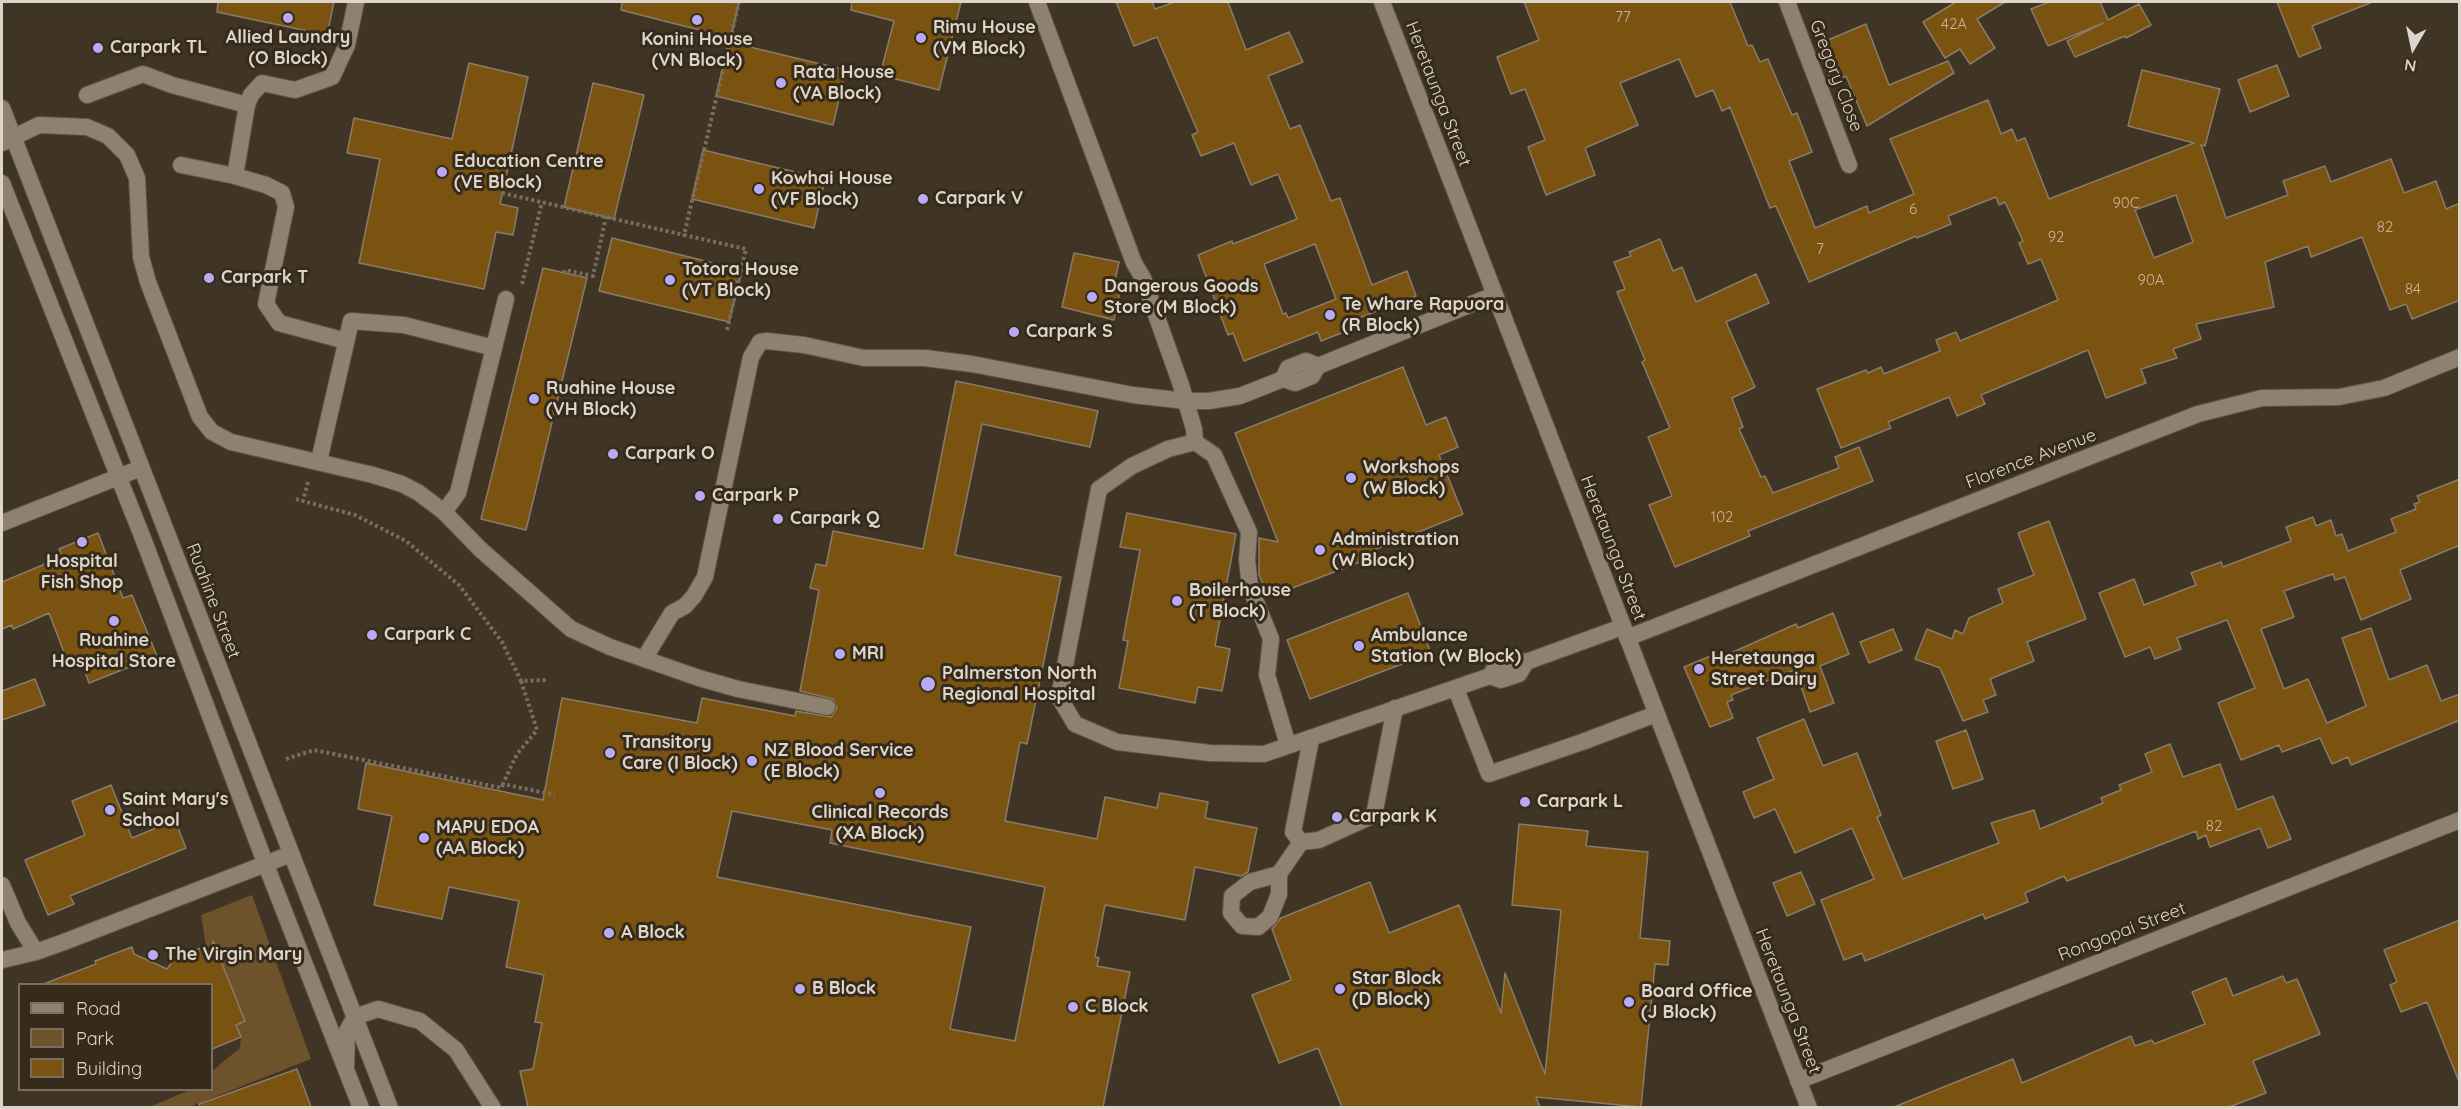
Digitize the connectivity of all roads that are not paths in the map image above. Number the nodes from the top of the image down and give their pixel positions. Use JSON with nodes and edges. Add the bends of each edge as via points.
{"nodes":[{"id":1,"x":356,"y":2,"type":"edge"},
{"id":2,"x":1037,"y":2,"type":"edge"},
{"id":3,"x":1382,"y":2,"type":"edge"},
{"id":4,"x":1787,"y":2,"type":"edge"},
{"id":5,"x":87,"y":95,"type":"dead end"},
{"id":6,"x":247,"y":105,"type":"junction"},
{"id":7,"x":2,"y":108,"type":"edge"},
{"id":8,"x":7,"y":140,"type":"edge"},
{"id":9,"x":181,"y":165,"type":"dead end"},
{"id":10,"x":1849,"y":165,"type":"dead end"},
{"id":11,"x":235,"y":176,"type":"junction"},
{"id":12,"x":2,"y":183,"type":"edge"},
{"id":13,"x":1494,"y":295,"type":"junction"},
{"id":14,"x":506,"y":299,"type":"road end"},
{"id":15,"x":346,"y":341,"type":"junction"},
{"id":16,"x":494,"y":348,"type":"junction"},
{"id":17,"x":2460,"y":357,"type":"edge"},
{"id":18,"x":1186,"y":401,"type":"junction"},
{"id":19,"x":1195,"y":442,"type":"junction"},
{"id":20,"x":319,"y":461,"type":"junction"},
{"id":21,"x":141,"y":468,"type":"junction"},
{"id":22,"x":118,"y":477,"type":"junction"},
{"id":23,"x":444,"y":512,"type":"junction"},
{"id":24,"x":2,"y":523,"type":"edge"},
{"id":25,"x":540,"y":579,"type":"dead end"},
{"id":26,"x":529,"y":592,"type":"junction"},
{"id":27,"x":1624,"y":632,"type":"junction"},
{"id":28,"x":644,"y":659,"type":"junction"},
{"id":29,"x":1456,"y":689,"type":"junction"},
{"id":30,"x":827,"y":707,"type":"dead end"},
{"id":31,"x":1395,"y":708,"type":"junction"},
{"id":32,"x":1656,"y":714,"type":"junction"},
{"id":33,"x":1311,"y":739,"type":"junction"},
{"id":34,"x":1288,"y":745,"type":"junction"},
{"id":35,"x":2460,"y":820,"type":"edge"},
{"id":36,"x":1302,"y":842,"type":"junction"},
{"id":37,"x":291,"y":855,"type":"junction"},
{"id":38,"x":266,"y":865,"type":"junction"},
{"id":39,"x":1280,"y":874,"type":"dead end"},
{"id":40,"x":2,"y":885,"type":"edge"},
{"id":41,"x":36,"y":952,"type":"junction"},
{"id":42,"x":2,"y":960,"type":"edge"},
{"id":43,"x":355,"y":1017,"type":"junction"},
{"id":44,"x":346,"y":1068,"type":"junction"},
{"id":45,"x":1798,"y":1081,"type":"junction"},
{"id":46,"x":361,"y":1107,"type":"edge"},
{"id":47,"x":390,"y":1107,"type":"edge"},
{"id":48,"x":493,"y":1107,"type":"edge"},
{"id":49,"x":1809,"y":1107,"type":"edge"}],
"edges":[{"from":1,"to":6,"type":"street","via":[[347,45],[332,78],[295,90],[262,83]]},
{"from":2,"to":18,"type":"street"},
{"from":3,"to":13,"type":"street","name":"Heretaunga Street"},
{"from":4,"to":10,"type":"street","name":"Gregory Close"},
{"from":5,"to":6,"type":"street","via":[[143,74]]},
{"from":6,"to":11,"type":"street"},
{"from":7,"to":8,"type":"street","name":"Ruahine Street"},
{"from":8,"to":20,"type":"street","via":[[39,125],[87,127],[108,136],[127,155],[137,178],[141,257],[200,417],[212,432],[231,442]]},
{"from":8,"to":21,"type":"street","name":"Ruahine Street"},
{"from":9,"to":11,"type":"street"},
{"from":11,"to":15,"type":"street","via":[[282,193],[286,207],[266,304],[279,323]]},
{"from":12,"to":22,"type":"street"},
{"from":13,"to":18,"type":"street","via":[[1317,366],[1306,361],[1288,368],[1282,379],[1240,396]]},
{"from":13,"to":27,"type":"street","name":"Heretaunga Street"},
{"from":14,"to":16,"type":"street"},
{"from":15,"to":16,"type":"street","via":[[351,321],[404,325]]},
{"from":15,"to":20,"type":"street"},
{"from":16,"to":23,"type":"street","via":[[458,494]]},
{"from":17,"to":27,"type":"street","name":"Florence Avenue","via":[[2384,388],[2339,397],[2262,398],[2199,414]]},
{"from":18,"to":19,"type":"street"},
{"from":18,"to":28,"type":"street","via":[[1133,395],[972,364],[925,358],[864,358],[804,345],[760,342],[751,357],[705,577],[689,601],[672,613]]},
{"from":19,"to":34,"type":"street","via":[[1214,455],[1249,532],[1250,587],[1271,639],[1267,675]]},
{"from":19,"to":34,"type":"street","via":[[1168,449],[1132,466],[1099,489],[1059,697],[1074,724],[1117,742],[1242,754],[1264,754]]},
{"from":20,"to":23,"type":"street","via":[[402,484]]},
{"from":21,"to":22,"type":"street"},
{"from":21,"to":37,"type":"street","name":"Ruahine Street"},
{"from":22,"to":24,"type":"street"},
{"from":22,"to":38,"type":"street"},
{"from":23,"to":26,"type":"street"},
{"from":25,"to":26,"type":"street"},
{"from":26,"to":28,"type":"street","via":[[571,628]]},
{"from":27,"to":29,"type":"street","name":"Florence Avenue","via":[[1526,662],[1512,660],[1496,666],[1490,676]]},
{"from":27,"to":32,"type":"street","name":"Heretaunga Street"},
{"from":28,"to":30,"type":"street","via":[[738,689]]},
{"from":29,"to":31,"type":"street"},
{"from":29,"to":32,"type":"street","via":[[1489,774]]},
{"from":31,"to":33,"type":"street"},
{"from":31,"to":36,"type":"street","via":[[1374,815],[1319,840]]},
{"from":32,"to":45,"type":"street","name":"Heretaunga Street"},
{"from":33,"to":34,"type":"street"},
{"from":33,"to":36,"type":"street","via":[[1293,832]]},
{"from":35,"to":45,"type":"street","name":"Rongopai Street"},
{"from":36,"to":39,"type":"street"},
{"from":37,"to":38,"type":"street"},
{"from":37,"to":43,"type":"street","name":"Ruahine Street"},
{"from":38,"to":41,"type":"street"},
{"from":38,"to":44,"type":"street"},
{"from":40,"to":41,"type":"street"},
{"from":41,"to":42,"type":"street"},
{"from":43,"to":44,"type":"street","via":[[347,1031]]},
{"from":43,"to":47,"type":"street","name":"Ruahine Street"},
{"from":43,"to":48,"type":"street","via":[[378,1009],[420,1021],[456,1050]]},
{"from":44,"to":46,"type":"street"},
{"from":45,"to":49,"type":"street","name":"Heretaunga Street"}]}
